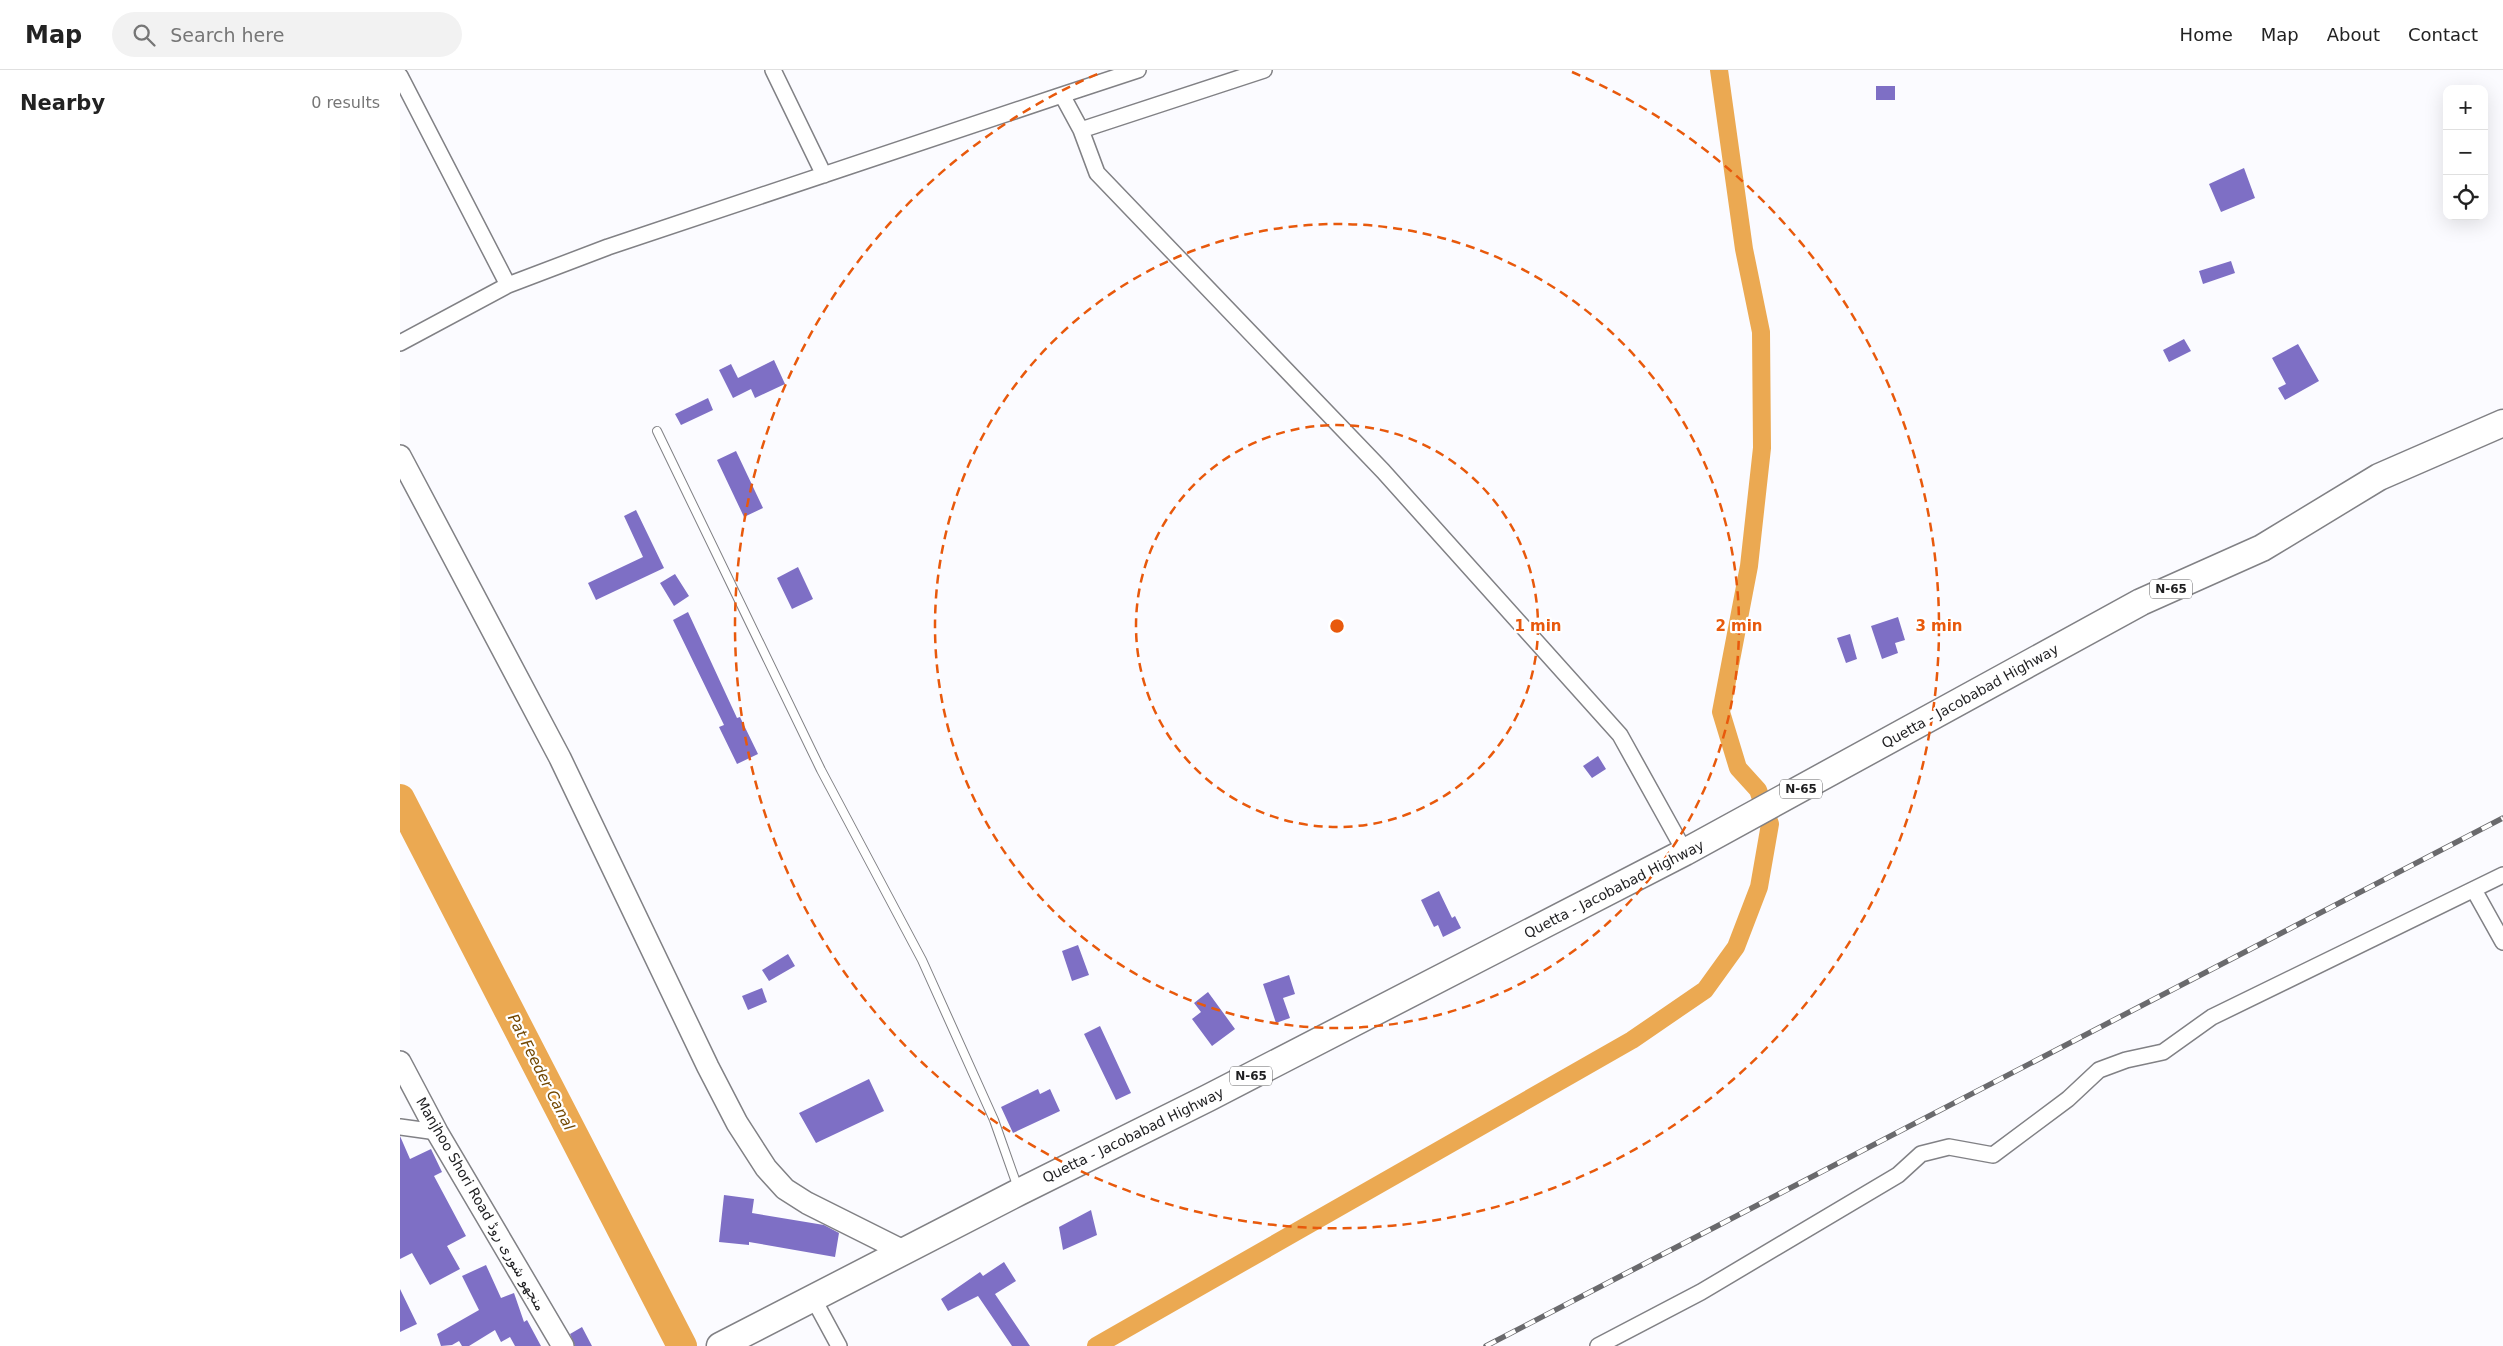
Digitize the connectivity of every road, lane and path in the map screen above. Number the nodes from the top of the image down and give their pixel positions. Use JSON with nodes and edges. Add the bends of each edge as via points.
{"nodes":[{"id":1,"x":773,"y":70,"type":"edge"},
{"id":2,"x":1138,"y":70,"type":"edge"},
{"id":3,"x":1264,"y":70,"type":"edge"},
{"id":4,"x":400,"y":76,"type":"edge"},
{"id":5,"x":1062,"y":95,"type":"junction"},
{"id":6,"x":1081,"y":130,"type":"junction"},
{"id":7,"x":824,"y":175,"type":"junction"},
{"id":8,"x":508,"y":285,"type":"junction"},
{"id":9,"x":400,"y":343,"type":"edge"},
{"id":10,"x":2503,"y":423,"type":"edge"},
{"id":11,"x":656,"y":431,"type":"dead end"},
{"id":12,"x":400,"y":456,"type":"edge"},
{"id":13,"x":1685,"y":852,"type":"junction"},
{"id":14,"x":2503,"y":875,"type":"edge"},
{"id":15,"x":2474,"y":890,"type":"junction"},
{"id":16,"x":2503,"y":942,"type":"edge"},
{"id":17,"x":400,"y":1062,"type":"edge"},
{"id":18,"x":400,"y":1127,"type":"edge"},
{"id":19,"x":437,"y":1132,"type":"junction"},
{"id":20,"x":1019,"y":1192,"type":"junction"},
{"id":21,"x":905,"y":1252,"type":"junction"},
{"id":22,"x":813,"y":1298,"type":"junction"},
{"id":23,"x":730,"y":1340,"type":"edge"},
{"id":24,"x":564,"y":1346,"type":"edge"},
{"id":25,"x":839,"y":1346,"type":"edge"},
{"id":26,"x":1598,"y":1346,"type":"edge"}],
"edges":[{"from":1,"to":7,"type":"street"},
{"from":2,"to":5,"type":"street"},
{"from":3,"to":6,"type":"street"},
{"from":4,"to":8,"type":"street"},
{"from":5,"to":6,"type":"street"},
{"from":5,"to":7,"type":"street"},
{"from":6,"to":13,"type":"street","via":[[1097,173],[1383,471],[1620,735]]},
{"from":7,"to":8,"type":"street","via":[[608,247]]},
{"from":8,"to":9,"type":"street"},
{"from":10,"to":13,"type":"highway","name":"Quetta - Jacobabad Highway","number":"N-65","via":[[2379,477],[2262,548],[2141,602]]},
{"from":11,"to":20,"type":"lane","via":[[822,770],[922,960],[994,1120]]},
{"from":12,"to":21,"type":"street","via":[[560,758],[708,1067],[756,1153],[785,1189]]},
{"from":13,"to":20,"type":"highway","name":"Quetta - Jacobabad Highway","number":"N-65","via":[[1217,1094]]},
{"from":14,"to":15,"type":"street"},
{"from":15,"to":16,"type":"street"},
{"from":15,"to":26,"type":"street","via":[[2212,1017],[2164,1052],[2099,1070],[2068,1099],[1993,1155],[1949,1147],[1921,1154],[1898,1175],[1821,1221],[1701,1292]]},
{"from":17,"to":19,"type":"street","name":"Manjhoo Shori Road منجھو شوری روڈ"},
{"from":18,"to":19,"type":"street"},
{"from":19,"to":24,"type":"street","name":"Manjhoo Shori Road منجھو شوری روڈ"},
{"from":20,"to":21,"type":"highway","name":"Quetta - Jacobabad Highway","number":"N-65"},
{"from":21,"to":22,"type":"highway","name":"Quetta - Jacobabad Highway","number":"N-65"},
{"from":22,"to":23,"type":"highway","name":"Quetta - Jacobabad Highway","number":"N-65"},
{"from":22,"to":25,"type":"street"}]}
